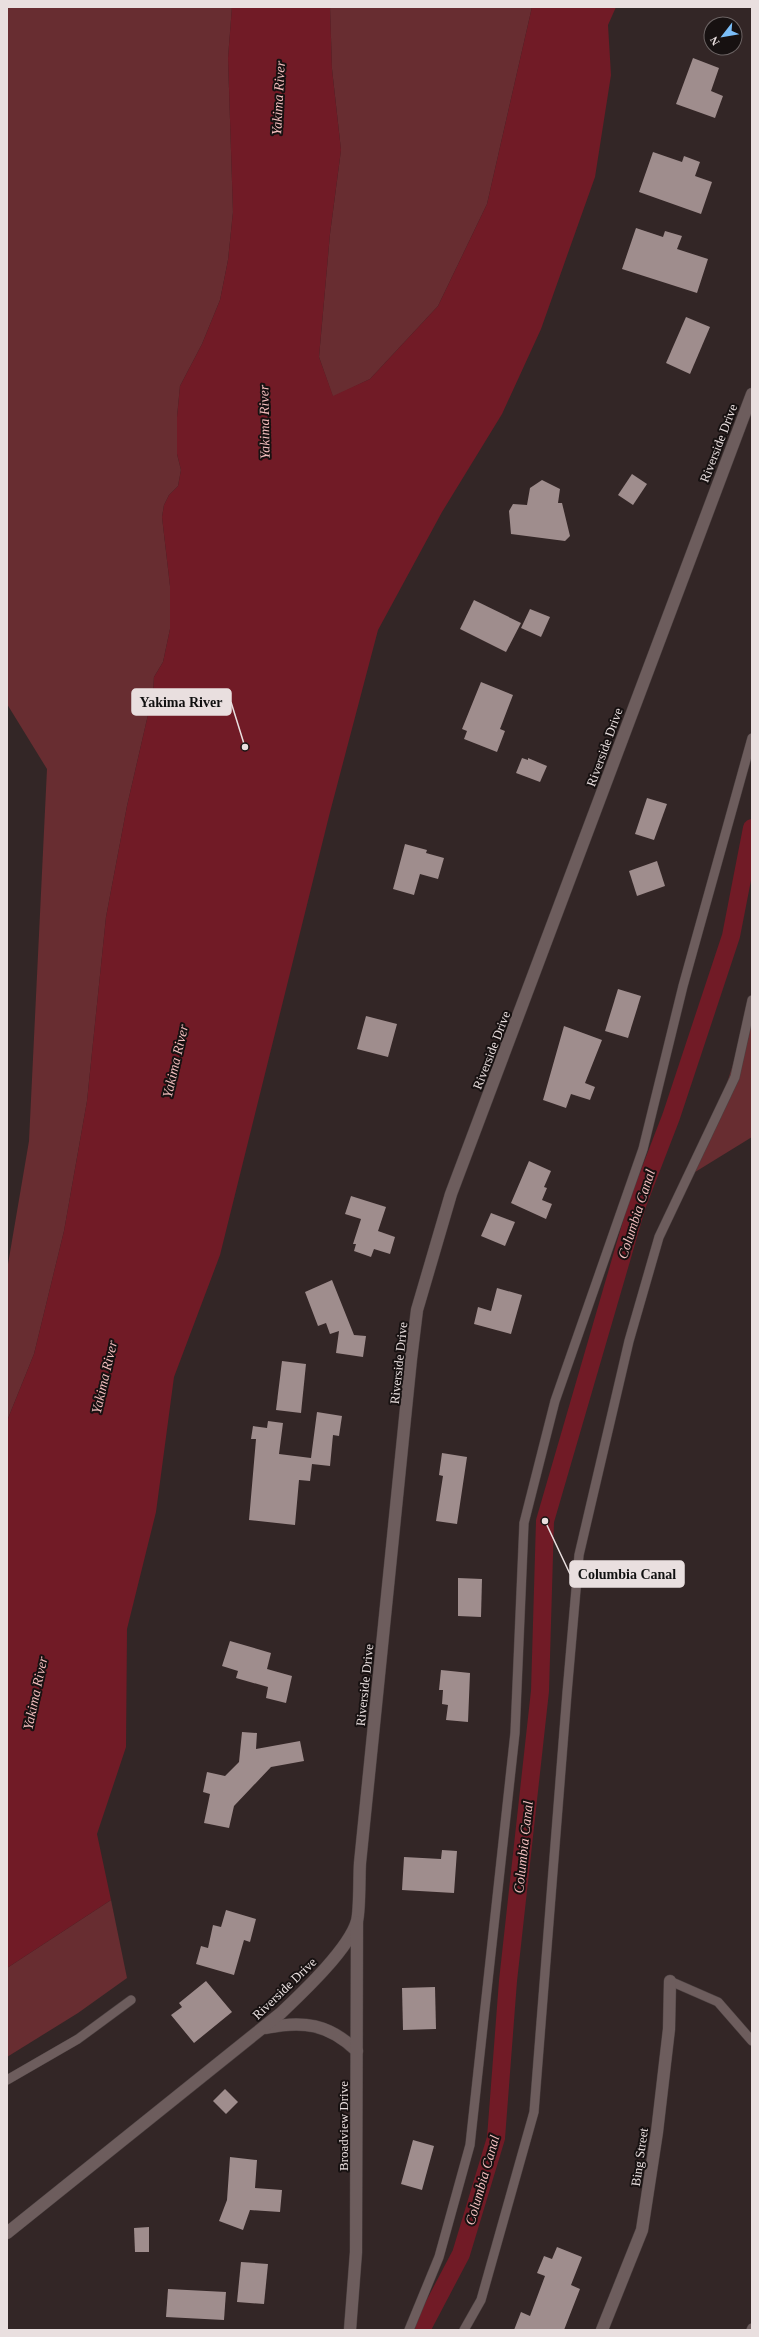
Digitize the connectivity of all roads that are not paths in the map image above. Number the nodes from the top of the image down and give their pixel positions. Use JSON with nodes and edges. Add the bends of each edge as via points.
{"nodes":[{"id":1,"x":752,"y":394,"type":"edge"},
{"id":2,"x":752,"y":738,"type":"edge"},
{"id":3,"x":752,"y":1000,"type":"edge"},
{"id":4,"x":357,"y":1921,"type":"junction"},
{"id":5,"x":670,"y":1981,"type":"joint"},
{"id":6,"x":131,"y":2000,"type":"dead end"},
{"id":7,"x":262,"y":2028,"type":"junction"},
{"id":8,"x":752,"y":2041,"type":"edge"},
{"id":9,"x":357,"y":2051,"type":"junction"},
{"id":10,"x":7,"y":2080,"type":"edge"},
{"id":11,"x":7,"y":2233,"type":"edge"},
{"id":12,"x":350,"y":2330,"type":"edge"},
{"id":13,"x":409,"y":2330,"type":"edge"},
{"id":14,"x":464,"y":2330,"type":"edge"},
{"id":15,"x":602,"y":2330,"type":"edge"}],
"edges":[{"from":1,"to":4,"type":"street","name":"Riverside Drive","via":[[454,1187],[428,1266],[418,1310],[412,1359],[360,1863]]},
{"from":2,"to":13,"type":"lane","via":[[683,986],[643,1149],[555,1401],[524,1523],[514,1733],[470,2145],[439,2257]]},
{"from":3,"to":14,"type":"lane","via":[[734,1077],[659,1237],[629,1341],[580,1555],[566,1693],[534,2112],[481,2300]]},
{"from":4,"to":7,"type":"street","name":"Riverside Drive","via":[[343,1946],[322,1972]]},
{"from":4,"to":9,"type":"street","name":"Broadview Drive"},
{"from":5,"to":8,"type":"lane","via":[[718,2002]]},
{"from":5,"to":15,"type":"street","name":"Bing Street","via":[[668,2036],[658,2132],[642,2230]]},
{"from":6,"to":10,"type":"lane","via":[[78,2039]]},
{"from":7,"to":9,"type":"street","via":[[282,2024],[319,2026],[336,2033]]},
{"from":7,"to":11,"type":"street","name":"Riverside Drive"},
{"from":9,"to":12,"type":"street","name":"Broadview Drive","via":[[356,2252]]}]}
